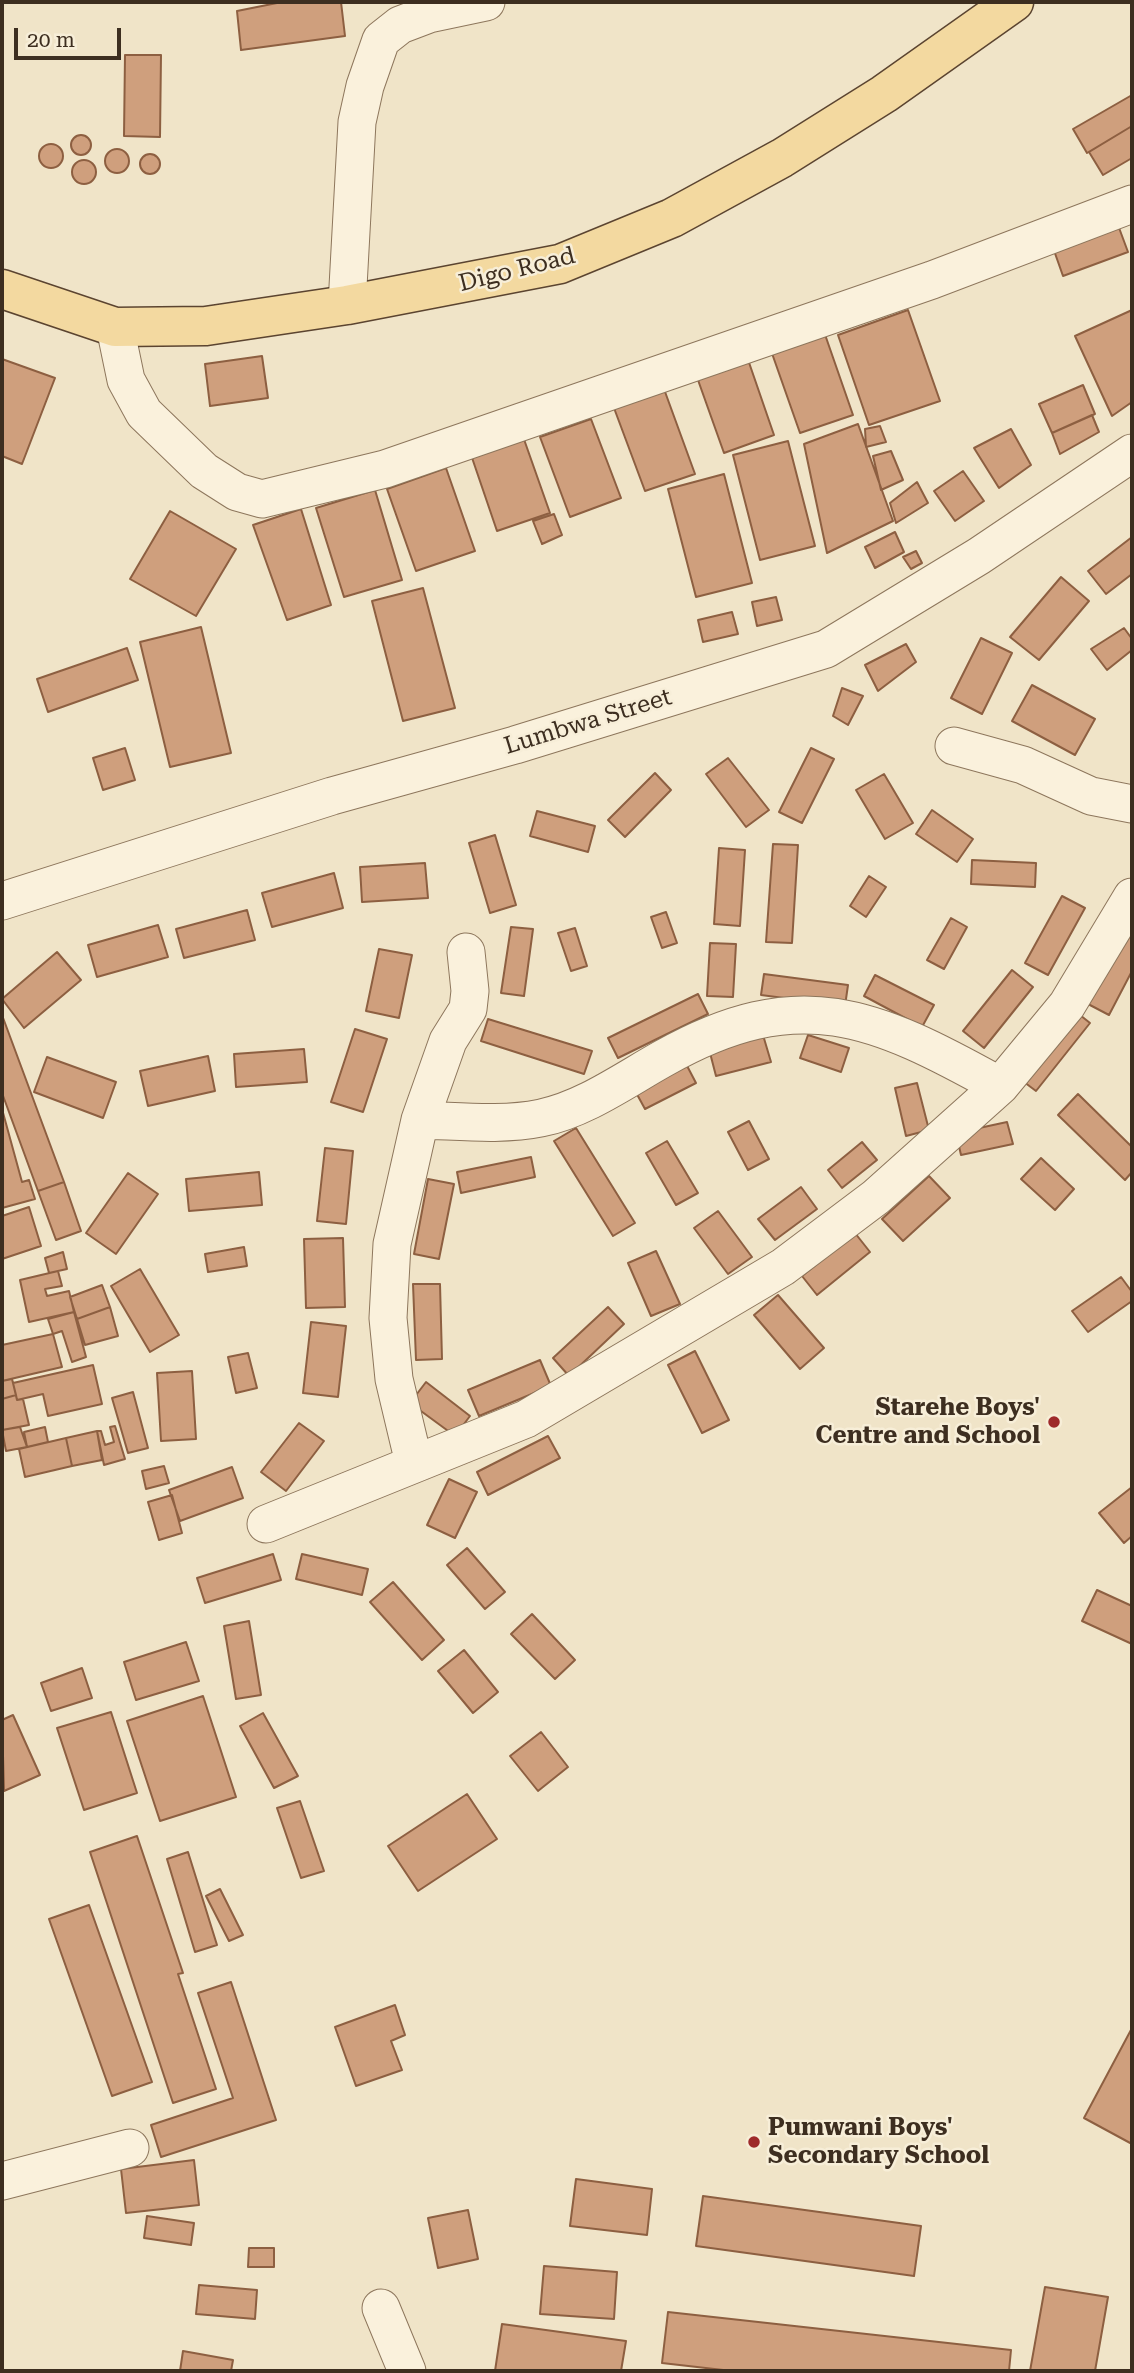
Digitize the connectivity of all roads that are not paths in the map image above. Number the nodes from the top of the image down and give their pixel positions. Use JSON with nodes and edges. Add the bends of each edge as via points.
{"nodes":[{"id":1,"x":486,"y":2,"type":"edge"},
{"id":2,"x":995,"y":7,"type":"edge"},
{"id":3,"x":1132,"y":204,"type":"edge"},
{"id":4,"x":2,"y":289,"type":"edge"},
{"id":5,"x":347,"y":306,"type":"junction"},
{"id":6,"x":115,"y":327,"type":"junction"},
{"id":7,"x":1132,"y":453,"type":"edge"},
{"id":8,"x":954,"y":746,"type":"dead end"},
{"id":9,"x":1132,"y":804,"type":"edge"},
{"id":10,"x":1132,"y":897,"type":"edge"},
{"id":11,"x":2,"y":901,"type":"edge"},
{"id":12,"x":466,"y":952,"type":"dead end"},
{"id":13,"x":1000,"y":1086,"type":"junction"},
{"id":14,"x":420,"y":1119,"type":"junction"},
{"id":15,"x":414,"y":1462,"type":"junction"},
{"id":16,"x":266,"y":1524,"type":"dead end"},
{"id":17,"x":130,"y":2148,"type":"dead end"},
{"id":18,"x":2,"y":2181,"type":"edge"},
{"id":19,"x":381,"y":2308,"type":"dead end"},
{"id":20,"x":407,"y":2371,"type":"edge"}],
"edges":[{"from":1,"to":5,"type":"street","via":[[429,14],[400,25],[381,40],[357,122]]},
{"from":2,"to":5,"type":"main road","name":"Digo Road","via":[[884,94],[782,158],[672,218],[560,264]]},
{"from":3,"to":6,"type":"street","via":[[932,280],[384,469],[262,499],[237,492],[204,471],[144,413],[125,380]]},
{"from":4,"to":6,"type":"main road","name":"Digo Road"},
{"from":5,"to":6,"type":"main road","name":"Digo Road","via":[[206,327]]},
{"from":7,"to":11,"type":"street","name":"Lumbwa Street","via":[[979,556],[826,649],[332,796]]},
{"from":8,"to":9,"type":"street","via":[[1023,765],[1091,796]]},
{"from":10,"to":13,"type":"street","via":[[1067,1005]]},
{"from":12,"to":14,"type":"street","via":[[468,1009],[448,1041]]},
{"from":13,"to":14,"type":"street","via":[[934,1049],[860,1021],[823,1014],[775,1016],[739,1023],[696,1040],[573,1109],[541,1118],[488,1123]]},
{"from":13,"to":15,"type":"street","via":[[876,1197],[783,1267],[526,1419]]},
{"from":14,"to":15,"type":"street","via":[[392,1244],[388,1318],[394,1379]]},
{"from":15,"to":16,"type":"street"},
{"from":17,"to":18,"type":"street"},
{"from":19,"to":20,"type":"street"}]}
